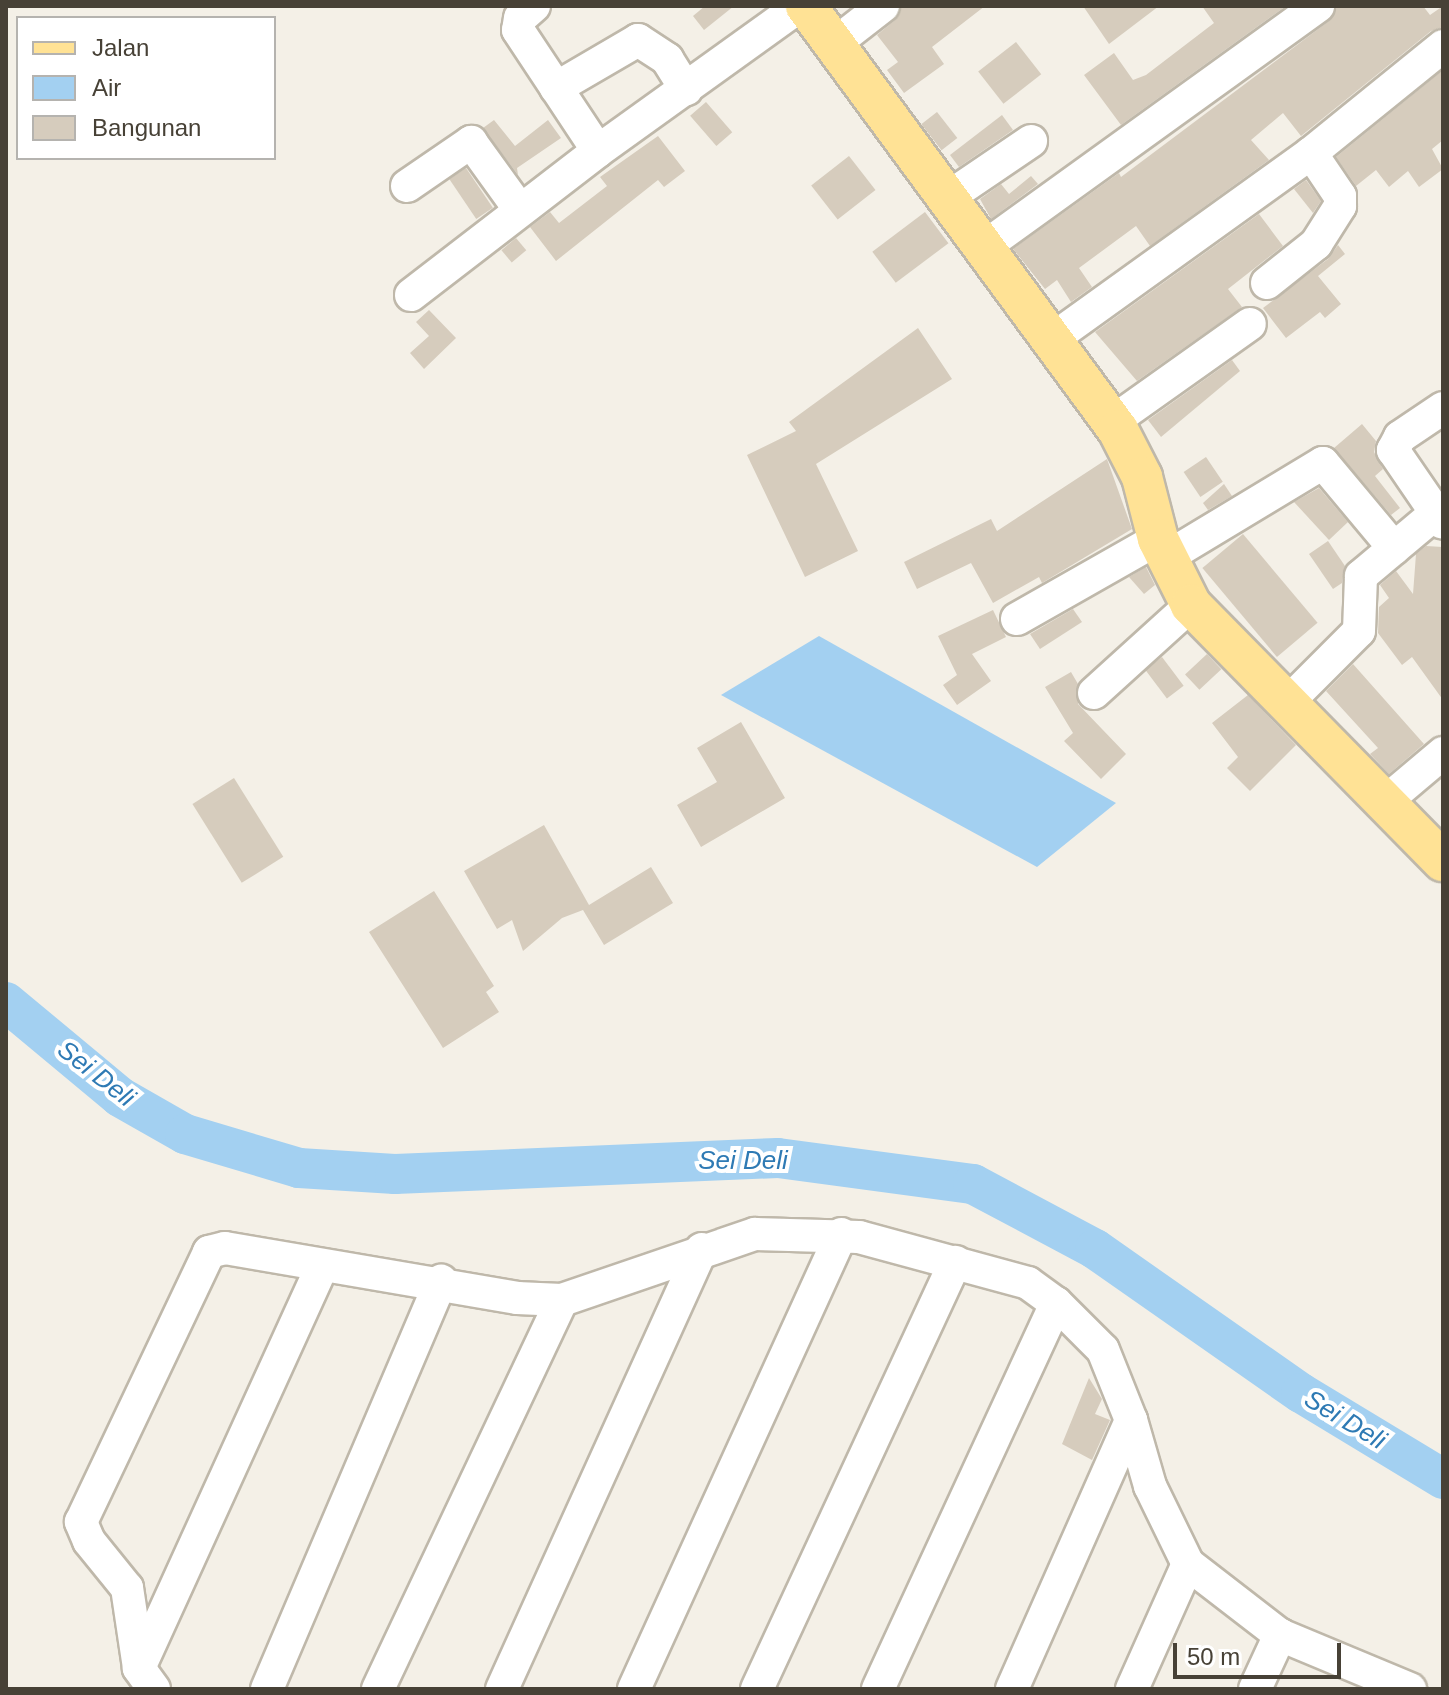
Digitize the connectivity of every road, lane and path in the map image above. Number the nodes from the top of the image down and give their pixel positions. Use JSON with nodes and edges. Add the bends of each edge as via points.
{"nodes":[{"id":1,"x":534,"y":6,"type":"edge"},
{"id":2,"x":800,"y":6,"type":"edge"},
{"id":3,"x":806,"y":6,"type":"edge"},
{"id":4,"x":883,"y":6,"type":"edge"},
{"id":5,"x":1318,"y":6,"type":"edge"},
{"id":6,"x":834,"y":44,"type":"junction"},
{"id":7,"x":1443,"y":46,"type":"edge"},
{"id":8,"x":556,"y":88,"type":"junction"},
{"id":9,"x":686,"y":89,"type":"junction"},
{"id":10,"x":1031,"y":141,"type":"dead end"},
{"id":11,"x":598,"y":151,"type":"junction"},
{"id":12,"x":1311,"y":153,"type":"junction"},
{"id":13,"x":407,"y":186,"type":"dead end"},
{"id":14,"x":950,"y":196,"type":"junction"},
{"id":15,"x":520,"y":210,"type":"junction"},
{"id":16,"x":984,"y":247,"type":"junction"},
{"id":17,"x":1267,"y":283,"type":"dead end"},
{"id":18,"x":411,"y":295,"type":"dead end"},
{"id":19,"x":1250,"y":324,"type":"dead end"},
{"id":20,"x":1051,"y":340,"type":"junction"},
{"id":21,"x":1443,"y":408,"type":"edge"},
{"id":22,"x":1112,"y":422,"type":"junction"},
{"id":23,"x":1439,"y":518,"type":"edge"},
{"id":24,"x":1162,"y":548,"type":"junction"},
{"id":25,"x":1394,"y":548,"type":"junction"},
{"id":26,"x":1191,"y":605,"type":"junction"},
{"id":27,"x":1017,"y":619,"type":"dead end"},
{"id":28,"x":1094,"y":693,"type":"dead end"},
{"id":29,"x":1288,"y":702,"type":"junction"},
{"id":30,"x":1443,"y":753,"type":"edge"},
{"id":31,"x":1385,"y":802,"type":"junction"},
{"id":32,"x":1443,"y":861,"type":"edge"},
{"id":33,"x":841,"y":1234,"type":"junction"},
{"id":34,"x":702,"y":1249,"type":"junction"},
{"id":35,"x":955,"y":1262,"type":"junction"},
{"id":36,"x":322,"y":1267,"type":"junction"},
{"id":37,"x":441,"y":1281,"type":"junction"},
{"id":38,"x":562,"y":1300,"type":"junction"},
{"id":39,"x":1056,"y":1303,"type":"junction"},
{"id":40,"x":1131,"y":1420,"type":"junction"},
{"id":41,"x":1188,"y":1564,"type":"junction"},
{"id":42,"x":1280,"y":1635,"type":"junction"},
{"id":43,"x":147,"y":1678,"type":"edge"},
{"id":44,"x":1390,"y":1686,"type":"edge"},
{"id":45,"x":267,"y":1689,"type":"edge"},
{"id":46,"x":378,"y":1689,"type":"edge"},
{"id":47,"x":502,"y":1689,"type":"edge"},
{"id":48,"x":634,"y":1689,"type":"edge"},
{"id":49,"x":757,"y":1689,"type":"edge"},
{"id":50,"x":878,"y":1689,"type":"edge"},
{"id":51,"x":1012,"y":1689,"type":"edge"},
{"id":52,"x":1132,"y":1689,"type":"edge"},
{"id":53,"x":1255,"y":1689,"type":"edge"}],
"edges":[{"from":1,"to":8,"type":"street","via":[[520,18],[518,30]]},
{"from":2,"to":9,"type":"street"},
{"from":3,"to":6,"type":"main road"},
{"from":4,"to":6,"type":"street"},
{"from":5,"to":16,"type":"street"},
{"from":6,"to":14,"type":"main road"},
{"from":7,"to":12,"type":"street"},
{"from":8,"to":9,"type":"street","via":[[638,40],[667,59]]},
{"from":8,"to":11,"type":"street"},
{"from":9,"to":11,"type":"street"},
{"from":10,"to":14,"type":"street"},
{"from":11,"to":15,"type":"street"},
{"from":12,"to":17,"type":"street","via":[[1340,196],[1340,206],[1316,244]]},
{"from":12,"to":20,"type":"street"},
{"from":13,"to":15,"type":"street","via":[[471,142]]},
{"from":14,"to":16,"type":"main road"},
{"from":15,"to":18,"type":"street"},
{"from":16,"to":20,"type":"main road"},
{"from":19,"to":22,"type":"street"},
{"from":20,"to":22,"type":"main road"},
{"from":21,"to":23,"type":"street","via":[[1400,437],[1393,450]]},
{"from":22,"to":24,"type":"main road","via":[[1142,477]]},
{"from":23,"to":25,"type":"street"},
{"from":24,"to":25,"type":"street","via":[[1323,463]]},
{"from":24,"to":26,"type":"main road"},
{"from":24,"to":27,"type":"street"},
{"from":25,"to":29,"type":"street","via":[[1357,583],[1359,631]]},
{"from":26,"to":28,"type":"street"},
{"from":26,"to":29,"type":"main road"},
{"from":29,"to":31,"type":"main road"},
{"from":30,"to":31,"type":"street"},
{"from":31,"to":32,"type":"main road"},
{"from":33,"to":34,"type":"street","via":[[755,1234]]},
{"from":33,"to":35,"type":"street"},
{"from":33,"to":48,"type":"street"},
{"from":34,"to":38,"type":"street"},
{"from":34,"to":47,"type":"street"},
{"from":35,"to":39,"type":"street","via":[[1028,1283]]},
{"from":35,"to":49,"type":"street"},
{"from":36,"to":37,"type":"street"},
{"from":36,"to":43,"type":"street"},
{"from":36,"to":43,"type":"street","via":[[225,1248],[209,1252],[81,1522],[89,1541],[127,1588]]},
{"from":37,"to":38,"type":"street","via":[[517,1298]]},
{"from":37,"to":45,"type":"street"},
{"from":38,"to":46,"type":"street"},
{"from":39,"to":40,"type":"street","via":[[1103,1350]]},
{"from":39,"to":50,"type":"street"},
{"from":40,"to":41,"type":"street","via":[[1150,1486]]},
{"from":40,"to":51,"type":"street"},
{"from":41,"to":42,"type":"street"},
{"from":41,"to":52,"type":"street"},
{"from":42,"to":44,"type":"street"},
{"from":42,"to":53,"type":"street"}]}
